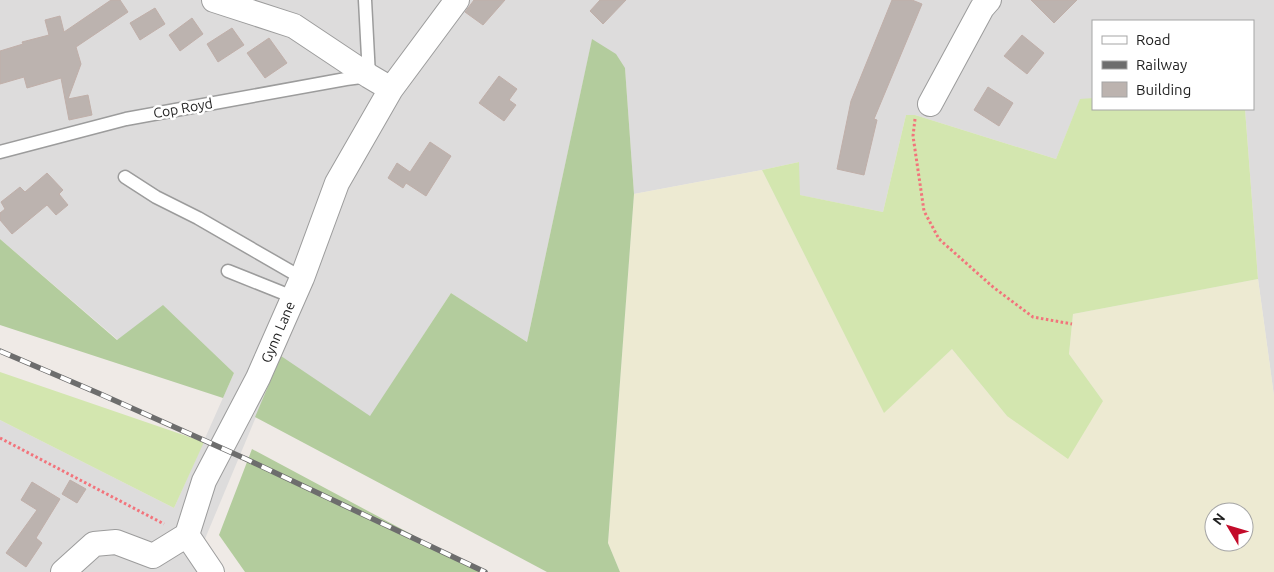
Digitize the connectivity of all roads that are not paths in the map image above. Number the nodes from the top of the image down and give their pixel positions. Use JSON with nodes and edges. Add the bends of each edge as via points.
{"nodes":[{"id":1,"x":214,"y":0,"type":"edge"},
{"id":2,"x":365,"y":0,"type":"edge"},
{"id":3,"x":457,"y":0,"type":"edge"},
{"id":4,"x":989,"y":0,"type":"edge"},
{"id":5,"x":369,"y":76,"type":"junction"},
{"id":6,"x":391,"y":89,"type":"junction"},
{"id":7,"x":930,"y":104,"type":"road end"},
{"id":8,"x":0,"y":152,"type":"edge"},
{"id":9,"x":124,"y":177,"type":"dead end"},
{"id":10,"x":228,"y":271,"type":"dead end"},
{"id":11,"x":297,"y":287,"type":"junction"},
{"id":12,"x":187,"y":536,"type":"junction"},
{"id":13,"x":63,"y":572,"type":"edge"},
{"id":14,"x":212,"y":572,"type":"edge"}],
"edges":[{"from":1,"to":5,"type":"street","via":[[294,26]]},
{"from":2,"to":5,"type":"lane"},
{"from":3,"to":6,"type":"street","name":"Gynn Lane"},
{"from":4,"to":7,"type":"street"},
{"from":5,"to":6,"type":"street"},
{"from":5,"to":8,"type":"lane","name":"Cop Royd","via":[[126,119]]},
{"from":6,"to":11,"type":"street","name":"Gynn Lane","via":[[337,184]]},
{"from":9,"to":11,"type":"lane","via":[[198,218]]},
{"from":10,"to":11,"type":"lane"},
{"from":11,"to":12,"type":"street","name":"Gynn Lane","via":[[258,378],[204,481]]},
{"from":12,"to":13,"type":"street","via":[[153,556],[116,542],[94,544]]},
{"from":12,"to":14,"type":"street"}]}
